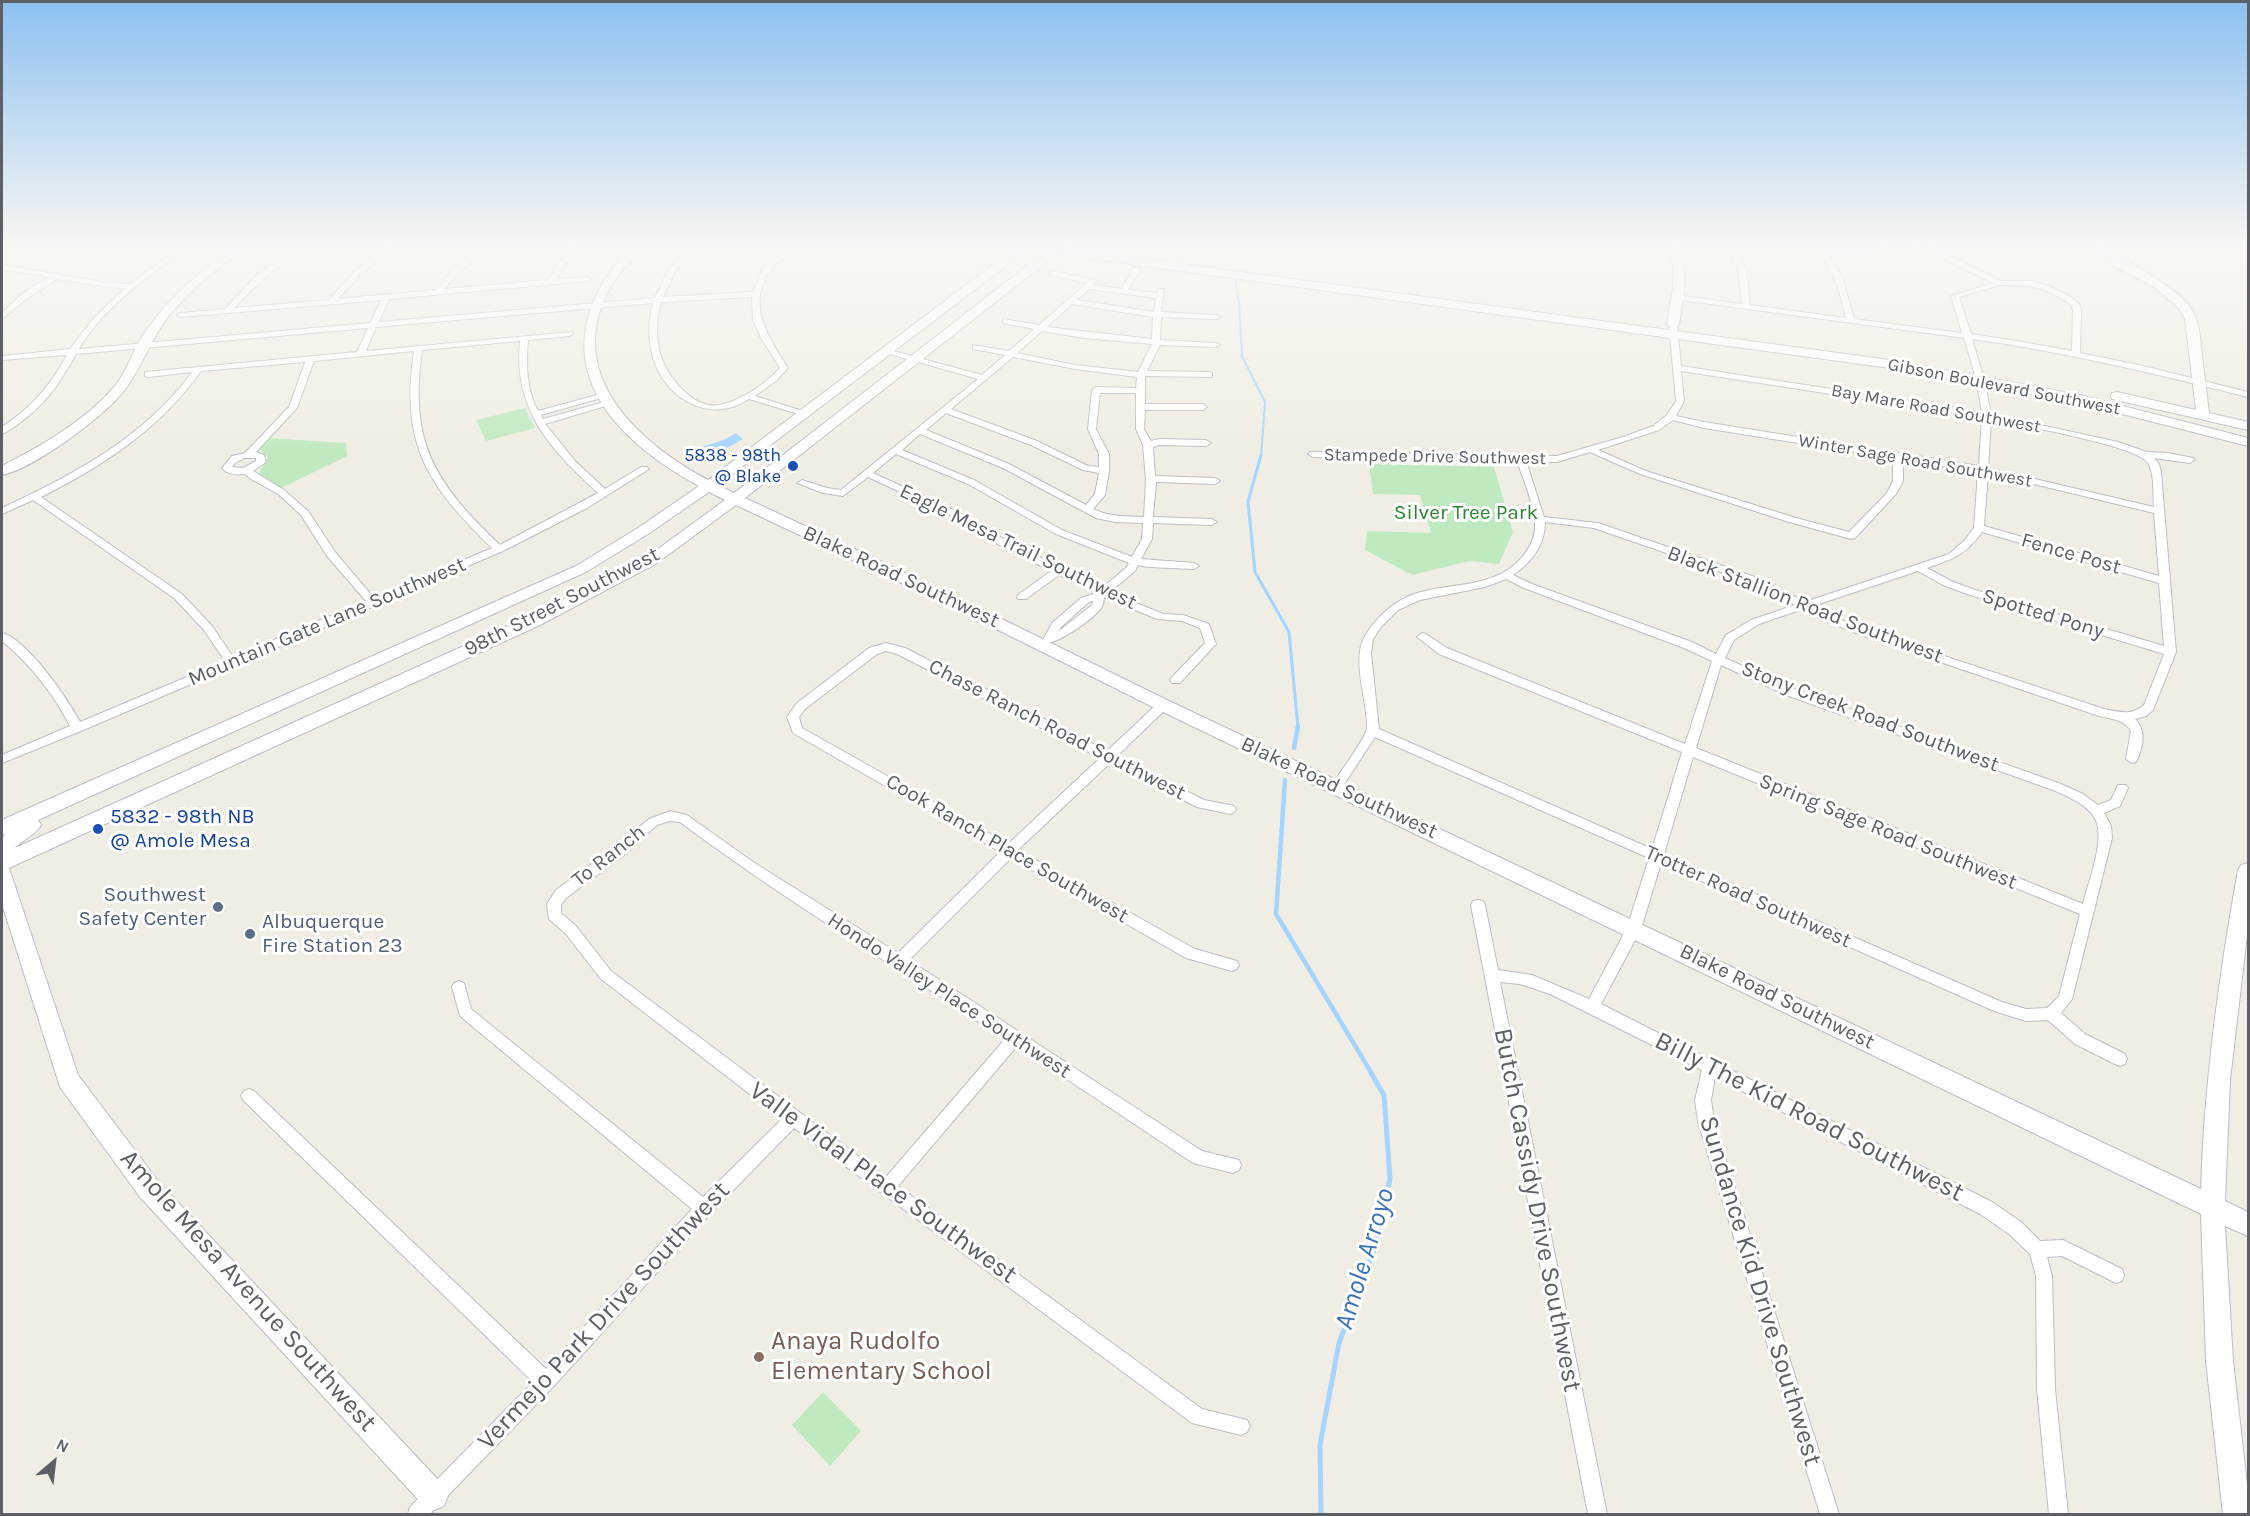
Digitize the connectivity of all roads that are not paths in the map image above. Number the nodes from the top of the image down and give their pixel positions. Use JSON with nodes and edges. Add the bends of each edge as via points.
{"nodes":[{"id":1,"x":103,"y":315,"type":"edge"},
{"id":2,"x":163,"y":315,"type":"edge"},
{"id":3,"x":379,"y":315,"type":"edge"},
{"id":4,"x":482,"y":315,"type":"edge"},
{"id":5,"x":593,"y":315,"type":"edge"},
{"id":6,"x":655,"y":315,"type":"edge"},
{"id":7,"x":757,"y":315,"type":"edge"},
{"id":8,"x":937,"y":315,"type":"edge"},
{"id":9,"x":973,"y":315,"type":"edge"},
{"id":10,"x":1057,"y":315,"type":"edge"},
{"id":11,"x":1157,"y":315,"type":"joint"},
{"id":12,"x":1567,"y":315,"type":"edge"},
{"id":13,"x":1576,"y":315,"type":"edge"},
{"id":14,"x":1675,"y":315,"type":"edge"},
{"id":15,"x":1811,"y":315,"type":"edge"},
{"id":16,"x":1849,"y":315,"type":"edge"},
{"id":17,"x":1959,"y":315,"type":"edge"},
{"id":18,"x":2077,"y":315,"type":"edge"},
{"id":19,"x":2188,"y":315,"type":"edge"},
{"id":20,"x":1216,"y":316,"type":"dead end"},
{"id":21,"x":1850,"y":320,"type":"junction"},
{"id":22,"x":1006,"y":321,"type":"dead end"},
{"id":23,"x":375,"y":324,"type":"junction"},
{"id":24,"x":1043,"y":327,"type":"junction"},
{"id":25,"x":1674,"y":329,"type":"junction"},
{"id":26,"x":569,"y":334,"type":"dead end"},
{"id":27,"x":1965,"y":336,"type":"junction"},
{"id":28,"x":524,"y":339,"type":"junction"},
{"id":29,"x":1156,"y":344,"type":"junction"},
{"id":30,"x":143,"y":345,"type":"junction"},
{"id":31,"x":1216,"y":345,"type":"dead end"},
{"id":32,"x":976,"y":347,"type":"dead end"},
{"id":33,"x":418,"y":349,"type":"junction"},
{"id":34,"x":890,"y":351,"type":"junction"},
{"id":35,"x":73,"y":352,"type":"junction"},
{"id":36,"x":1012,"y":354,"type":"junction"},
{"id":37,"x":2076,"y":354,"type":"junction"},
{"id":38,"x":360,"y":355,"type":"junction"},
{"id":39,"x":2,"y":358,"type":"edge"},
{"id":40,"x":310,"y":359,"type":"junction"},
{"id":41,"x":916,"y":359,"type":"junction"},
{"id":42,"x":1679,"y":368,"type":"junction"},
{"id":43,"x":199,"y":369,"type":"junction"},
{"id":44,"x":148,"y":374,"type":"dead end"},
{"id":45,"x":1141,"y":374,"type":"junction"},
{"id":46,"x":1979,"y":374,"type":"junction"},
{"id":47,"x":1209,"y":375,"type":"dead end"},
{"id":48,"x":984,"y":378,"type":"junction"},
{"id":49,"x":2199,"y":381,"type":"junction"},
{"id":50,"x":1140,"y":391,"type":"junction"},
{"id":51,"x":2248,"y":393,"type":"edge"},
{"id":52,"x":751,"y":394,"type":"junction"},
{"id":53,"x":606,"y":400,"type":"junction"},
{"id":54,"x":567,"y":405,"type":"junction"},
{"id":55,"x":1140,"y":407,"type":"junction"},
{"id":56,"x":1203,"y":407,"type":"dead end"},
{"id":57,"x":809,"y":410,"type":"junction"},
{"id":58,"x":945,"y":410,"type":"junction"},
{"id":59,"x":573,"y":414,"type":"junction"},
{"id":60,"x":1987,"y":414,"type":"junction"},
{"id":61,"x":2203,"y":415,"type":"junction"},
{"id":62,"x":1671,"y":417,"type":"junction"},
{"id":63,"x":537,"y":418,"type":"junction"},
{"id":64,"x":2248,"y":426,"type":"edge"},
{"id":65,"x":2,"y":431,"type":"edge"},
{"id":66,"x":920,"y":432,"type":"junction"},
{"id":67,"x":1206,"y":442,"type":"dead end"},
{"id":68,"x":2248,"y":443,"type":"edge"},
{"id":69,"x":1148,"y":445,"type":"junction"},
{"id":70,"x":1592,"y":450,"type":"junction"},
{"id":71,"x":897,"y":451,"type":"junction"},
{"id":72,"x":1313,"y":454,"type":"dead end"},
{"id":73,"x":248,"y":455,"type":"junction"},
{"id":74,"x":2146,"y":455,"type":"junction"},
{"id":75,"x":1898,"y":457,"type":"junction"},
{"id":76,"x":1521,"y":459,"type":"junction"},
{"id":77,"x":2190,"y":460,"type":"dead end"},
{"id":78,"x":644,"y":469,"type":"dead end"},
{"id":79,"x":247,"y":470,"type":"junction"},
{"id":80,"x":1983,"y":470,"type":"junction"},
{"id":81,"x":2,"y":471,"type":"edge"},
{"id":82,"x":1104,"y":471,"type":"junction"},
{"id":83,"x":868,"y":474,"type":"junction"},
{"id":84,"x":1151,"y":479,"type":"junction"},
{"id":85,"x":1215,"y":481,"type":"dead end"},
{"id":86,"x":802,"y":483,"type":"dead end"},
{"id":87,"x":708,"y":485,"type":"junction"},
{"id":88,"x":605,"y":494,"type":"junction"},
{"id":89,"x":33,"y":496,"type":"junction"},
{"id":90,"x":735,"y":499,"type":"junction"},
{"id":91,"x":1087,"y":510,"type":"junction"},
{"id":92,"x":2,"y":511,"type":"edge"},
{"id":93,"x":2157,"y":511,"type":"junction"},
{"id":94,"x":1540,"y":519,"type":"junction"},
{"id":95,"x":1149,"y":520,"type":"junction"},
{"id":96,"x":1212,"y":522,"type":"dead end"},
{"id":97,"x":1979,"y":528,"type":"junction"},
{"id":98,"x":499,"y":549,"type":"junction"},
{"id":99,"x":1136,"y":561,"type":"junction"},
{"id":100,"x":1194,"y":566,"type":"dead end"},
{"id":101,"x":1920,"y":568,"type":"junction"},
{"id":102,"x":1058,"y":572,"type":"junction"},
{"id":103,"x":1506,"y":574,"type":"junction"},
{"id":104,"x":2164,"y":581,"type":"junction"},
{"id":105,"x":1101,"y":594,"type":"junction"},
{"id":106,"x":1023,"y":597,"type":"dead end"},
{"id":107,"x":372,"y":603,"type":"junction"},
{"id":108,"x":1803,"y":604,"type":"junction"},
{"id":109,"x":1072,"y":611,"type":"junction"},
{"id":110,"x":1084,"y":616,"type":"junction"},
{"id":111,"x":2,"y":636,"type":"edge"},
{"id":112,"x":1422,"y":638,"type":"dead end"},
{"id":113,"x":1047,"y":640,"type":"junction"},
{"id":114,"x":886,"y":647,"type":"joint"},
{"id":115,"x":2170,"y":652,"type":"junction"},
{"id":116,"x":1718,"y":658,"type":"junction"},
{"id":117,"x":231,"y":663,"type":"junction"},
{"id":118,"x":1176,"y":680,"type":"dead end"},
{"id":119,"x":1163,"y":705,"type":"junction"},
{"id":120,"x":2127,"y":717,"type":"junction"},
{"id":121,"x":77,"y":728,"type":"junction"},
{"id":122,"x":1372,"y":731,"type":"junction"},
{"id":123,"x":1688,"y":752,"type":"junction"},
{"id":124,"x":1109,"y":756,"type":"junction"},
{"id":125,"x":3,"y":759,"type":"edge"},
{"id":126,"x":2132,"y":759,"type":"dead end"},
{"id":127,"x":141,"y":765,"type":"junction"},
{"id":128,"x":1337,"y":786,"type":"junction"},
{"id":129,"x":2122,"y":788,"type":"dead end"},
{"id":130,"x":1230,"y":809,"type":"dead end"},
{"id":131,"x":2097,"y":811,"type":"junction"},
{"id":132,"x":670,"y":816,"type":"joint"},
{"id":133,"x":2,"y":828,"type":"edge"},
{"id":134,"x":1009,"y":850,"type":"junction"},
{"id":135,"x":2,"y":856,"type":"edge"},
{"id":136,"x":1656,"y":857,"type":"junction"},
{"id":137,"x":2,"y":862,"type":"edge"},
{"id":138,"x":2248,"y":870,"type":"edge"},
{"id":139,"x":2,"y":874,"type":"edge"},
{"id":140,"x":554,"y":904,"type":"joint"},
{"id":141,"x":1478,"y":905,"type":"dead end"},
{"id":142,"x":2087,"y":911,"type":"junction"},
{"id":143,"x":1634,"y":929,"type":"junction"},
{"id":144,"x":899,"y":961,"type":"junction"},
{"id":145,"x":1232,"y":966,"type":"dead end"},
{"id":146,"x":1492,"y":976,"type":"junction"},
{"id":147,"x":459,"y":987,"type":"dead end"},
{"id":148,"x":1592,"y":1007,"type":"junction"},
{"id":149,"x":2051,"y":1014,"type":"junction"},
{"id":150,"x":1015,"y":1038,"type":"junction"},
{"id":151,"x":2120,"y":1059,"type":"dead end"},
{"id":152,"x":1710,"y":1067,"type":"junction"},
{"id":153,"x":249,"y":1096,"type":"dead end"},
{"id":154,"x":793,"y":1118,"type":"junction"},
{"id":155,"x":1233,"y":1165,"type":"dead end"},
{"id":156,"x":888,"y":1186,"type":"junction"},
{"id":157,"x":2212,"y":1206,"type":"junction"},
{"id":158,"x":704,"y":1208,"type":"junction"},
{"id":159,"x":2248,"y":1224,"type":"edge"},
{"id":160,"x":2037,"y":1249,"type":"junction"},
{"id":161,"x":2116,"y":1275,"type":"dead end"},
{"id":162,"x":546,"y":1382,"type":"junction"},
{"id":163,"x":1241,"y":1426,"type":"dead end"},
{"id":164,"x":434,"y":1496,"type":"junction"},
{"id":165,"x":417,"y":1515,"type":"edge"},
{"id":166,"x":1596,"y":1515,"type":"edge"},
{"id":167,"x":1829,"y":1515,"type":"edge"},
{"id":168,"x":2059,"y":1515,"type":"edge"},
{"id":169,"x":2237,"y":1515,"type":"edge"}],
"edges":[{"from":1,"to":35,"type":"street"},
{"from":2,"to":30,"type":"street"},
{"from":3,"to":23,"type":"street"},
{"from":4,"to":23,"type":"street"},
{"from":5,"to":53,"type":"street","name":"Blake Road Southwest","via":[[588,344]]},
{"from":6,"to":52,"type":"street","via":[[656,355],[676,390],[701,406],[717,408]]},
{"from":7,"to":52,"type":"street","via":[[765,338],[784,368]]},
{"from":8,"to":34,"type":"street","name":"98th Street Southwest"},
{"from":9,"to":41,"type":"street","name":"98th Street Southwest"},
{"from":10,"to":24,"type":"street"},
{"from":11,"to":20,"type":"street"},
{"from":11,"to":29,"type":"street"},
{"from":12,"to":25,"type":"street","name":"Gibson Boulevard Southwest"},
{"from":13,"to":25,"type":"street","name":"Gibson Boulevard Southwest"},
{"from":14,"to":25,"type":"street"},
{"from":15,"to":21,"type":"street"},
{"from":16,"to":21,"type":"street"},
{"from":17,"to":27,"type":"street"},
{"from":18,"to":37,"type":"street"},
{"from":19,"to":49,"type":"street"},
{"from":21,"to":27,"type":"street"},
{"from":22,"to":24,"type":"street"},
{"from":23,"to":30,"type":"street"},
{"from":23,"to":38,"type":"street"},
{"from":24,"to":29,"type":"street","via":[[1095,338]]},
{"from":24,"to":36,"type":"street"},
{"from":25,"to":42,"type":"street"},
{"from":25,"to":46,"type":"street","name":"Gibson Boulevard Southwest"},
{"from":26,"to":28,"type":"street"},
{"from":27,"to":37,"type":"street"},
{"from":27,"to":46,"type":"street"},
{"from":28,"to":33,"type":"street"},
{"from":28,"to":63,"type":"street","via":[[522,368]]},
{"from":29,"to":31,"type":"street"},
{"from":29,"to":45,"type":"street"},
{"from":30,"to":35,"type":"street"},
{"from":30,"to":81,"type":"street","via":[[129,375],[103,406],[66,434]]},
{"from":32,"to":36,"type":"street"},
{"from":33,"to":38,"type":"street"},
{"from":33,"to":98,"type":"street","via":[[412,402],[424,456],[452,501]]},
{"from":34,"to":41,"type":"street"},
{"from":34,"to":57,"type":"street","name":"98th Street Southwest"},
{"from":35,"to":39,"type":"street"},
{"from":35,"to":65,"type":"street","via":[[55,384],[38,403]]},
{"from":36,"to":45,"type":"street","via":[[1075,368]]},
{"from":36,"to":48,"type":"street"},
{"from":37,"to":49,"type":"street"},
{"from":38,"to":40,"type":"street"},
{"from":40,"to":43,"type":"street"},
{"from":40,"to":73,"type":"street","via":[[293,408]]},
{"from":41,"to":48,"type":"street"},
{"from":41,"to":90,"type":"street","name":"98th Street Southwest"},
{"from":42,"to":60,"type":"street","name":"Bay Mare Road Southwest"},
{"from":42,"to":62,"type":"street","via":[[1680,401]]},
{"from":43,"to":44,"type":"street"},
{"from":43,"to":89,"type":"street","via":[[176,399],[134,436]]},
{"from":45,"to":47,"type":"street"},
{"from":45,"to":50,"type":"street"},
{"from":46,"to":60,"type":"street"},
{"from":46,"to":61,"type":"street","name":"Gibson Boulevard Southwest","via":[[2074,387]]},
{"from":46,"to":68,"type":"street","name":"Gibson Boulevard Southwest"},
{"from":48,"to":58,"type":"street"},
{"from":49,"to":51,"type":"street"},
{"from":49,"to":61,"type":"street"},
{"from":50,"to":55,"type":"street"},
{"from":50,"to":82,"type":"street","via":[[1096,390],[1092,429],[1104,453]]},
{"from":52,"to":57,"type":"street"},
{"from":53,"to":54,"type":"street"},
{"from":53,"to":59,"type":"street"},
{"from":53,"to":87,"type":"street","name":"Blake Road Southwest","via":[[623,423],[653,449]]},
{"from":54,"to":59,"type":"street"},
{"from":54,"to":63,"type":"street"},
{"from":55,"to":56,"type":"street"},
{"from":55,"to":69,"type":"street","via":[[1140,429]]},
{"from":57,"to":87,"type":"street","name":"98th Street Southwest"},
{"from":58,"to":66,"type":"street"},
{"from":58,"to":82,"type":"street","via":[[1034,443],[1086,468]]},
{"from":59,"to":63,"type":"street"},
{"from":60,"to":74,"type":"street","name":"Bay Mare Road Southwest","via":[[2118,444]]},
{"from":60,"to":80,"type":"street"},
{"from":61,"to":64,"type":"street","name":"Gibson Boulevard Southwest"},
{"from":62,"to":70,"type":"street","name":"Stampede Drive Southwest","via":[[1656,428]]},
{"from":62,"to":75,"type":"street","name":"Winter Sage Road Southwest"},
{"from":63,"to":88,"type":"street","via":[[572,465]]},
{"from":66,"to":71,"type":"street"},
{"from":66,"to":91,"type":"street","via":[[1006,465]]},
{"from":67,"to":69,"type":"street"},
{"from":69,"to":84,"type":"street"},
{"from":70,"to":75,"type":"street","via":[[1640,471],[1851,536],[1891,494],[1898,481]]},
{"from":70,"to":76,"type":"street","name":"Stampede Drive Southwest","via":[[1557,459]]},
{"from":71,"to":83,"type":"street"},
{"from":71,"to":99,"type":"street","via":[[971,482],[1059,532]]},
{"from":72,"to":76,"type":"street","name":"Stampede Drive Southwest"},
{"from":73,"to":79,"type":"street","via":[[258,455],[262,460]]},
{"from":73,"to":79,"type":"street","via":[[232,460],[227,468],[236,472]]},
{"from":74,"to":77,"type":"street","name":"Bay Mare Road Southwest"},
{"from":74,"to":93,"type":"street","via":[[2156,472]]},
{"from":75,"to":80,"type":"street","name":"Winter Sage Road Southwest"},
{"from":76,"to":94,"type":"street"},
{"from":78,"to":88,"type":"street","name":"Mountain Gate Lane Southwest"},
{"from":79,"to":107,"type":"street","via":[[305,513],[331,554]]},
{"from":80,"to":93,"type":"street","name":"Winter Sage Road Southwest"},
{"from":80,"to":97,"type":"street"},
{"from":82,"to":91,"type":"street","via":[[1100,495]]},
{"from":83,"to":86,"type":"street","via":[[843,492]]},
{"from":83,"to":102,"type":"street","name":"Eagle Mesa Trail Southwest","via":[[955,514]]},
{"from":84,"to":85,"type":"street"},
{"from":84,"to":95,"type":"street"},
{"from":87,"to":90,"type":"street","name":"Blake Road Southwest"},
{"from":87,"to":127,"type":"street","name":"98th Street Southwest","via":[[581,569]]},
{"from":88,"to":98,"type":"street","name":"Mountain Gate Lane Southwest"},
{"from":89,"to":92,"type":"street"},
{"from":89,"to":117,"type":"street","via":[[178,596],[208,628]]},
{"from":90,"to":113,"type":"street","name":"Blake Road Southwest"},
{"from":90,"to":137,"type":"street","name":"98th Street Southwest","via":[[652,560],[534,621]]},
{"from":91,"to":95,"type":"street","via":[[1115,519]]},
{"from":93,"to":104,"type":"street"},
{"from":94,"to":103,"type":"street","via":[[1540,534],[1533,550],[1522,564]]},
{"from":94,"to":108,"type":"street","name":"Black Stallion Road Southwest","via":[[1595,525],[1751,579]]},
{"from":95,"to":96,"type":"street"},
{"from":95,"to":99,"type":"street","via":[[1148,539]]},
{"from":97,"to":101,"type":"street","via":[[1953,556]]},
{"from":97,"to":104,"type":"street","name":"Fence Post"},
{"from":98,"to":107,"type":"street","name":"Mountain Gate Lane Southwest"},
{"from":99,"to":100,"type":"street"},
{"from":99,"to":105,"type":"street"},
{"from":101,"to":108,"type":"street"},
{"from":101,"to":115,"type":"street","name":"Spotted Pony","via":[[1971,592]]},
{"from":102,"to":105,"type":"street","name":"Eagle Mesa Trail Southwest"},
{"from":102,"to":106,"type":"street"},
{"from":103,"to":116,"type":"street","name":"Stony Creek Road Southwest","via":[[1528,586]]},
{"from":103,"to":122,"type":"street","via":[[1485,584],[1417,597],[1394,608],[1377,625],[1365,653]]},
{"from":104,"to":115,"type":"street"},
{"from":105,"to":109,"type":"street"},
{"from":105,"to":110,"type":"street","via":[[1097,606]]},
{"from":105,"to":118,"type":"street","name":"Eagle Mesa Trail Southwest","via":[[1161,617],[1184,618],[1205,626],[1211,644]]},
{"from":107,"to":117,"type":"street","name":"Mountain Gate Lane Southwest"},
{"from":108,"to":116,"type":"street","via":[[1755,622],[1730,638]]},
{"from":108,"to":120,"type":"street","name":"Black Stallion Road Southwest","via":[[1865,633],[2103,713]]},
{"from":109,"to":110,"type":"street"},
{"from":109,"to":113,"type":"street"},
{"from":110,"to":113,"type":"street","via":[[1067,631]]},
{"from":111,"to":121,"type":"street","via":[[42,673]]},
{"from":112,"to":123,"type":"street","name":"Spring Sage Road Southwest","via":[[1443,651]]},
{"from":113,"to":119,"type":"street","name":"Blake Road Southwest"},
{"from":114,"to":124,"type":"street","name":"Chase Ranch Road Southwest"},
{"from":114,"to":134,"type":"street","name":"Cook Ranch Place Southwest","via":[[873,651],[801,706],[793,717],[797,730]]},
{"from":115,"to":120,"type":"street","via":[[2149,707]]},
{"from":116,"to":123,"type":"street"},
{"from":116,"to":131,"type":"street","name":"Stony Creek Road Southwest","via":[[1790,692],[2057,787]]},
{"from":117,"to":121,"type":"street","name":"Mountain Gate Lane Southwest"},
{"from":119,"to":124,"type":"street"},
{"from":119,"to":128,"type":"street","name":"Blake Road Southwest"},
{"from":120,"to":126,"type":"street","via":[[2138,729],[2139,737]]},
{"from":121,"to":125,"type":"street","name":"Mountain Gate Lane Southwest"},
{"from":122,"to":128,"type":"street"},
{"from":122,"to":136,"type":"street","name":"Trotter Road Southwest"},
{"from":123,"to":136,"type":"street"},
{"from":123,"to":142,"type":"street","name":"Spring Sage Road Southwest"},
{"from":124,"to":130,"type":"street","name":"Chase Ranch Road Southwest","via":[[1202,804]]},
{"from":124,"to":134,"type":"street"},
{"from":127,"to":133,"type":"street","name":"98th Street Southwest"},
{"from":127,"to":135,"type":"street","via":[[96,793],[18,831]]},
{"from":128,"to":143,"type":"street","name":"Blake Road Southwest"},
{"from":129,"to":131,"type":"street","via":[[2116,803]]},
{"from":131,"to":142,"type":"street","via":[[2106,838]]},
{"from":132,"to":140,"type":"street","name":"To Ranch","via":[[653,822],[561,894]]},
{"from":132,"to":144,"type":"street","name":"Hondo Valley Place Southwest","via":[[683,819],[748,866]]},
{"from":134,"to":144,"type":"street"},
{"from":134,"to":145,"type":"street","name":"Cook Ranch Place Southwest","via":[[1191,954]]},
{"from":136,"to":143,"type":"street"},
{"from":136,"to":149,"type":"street","name":"Trotter Road Southwest","via":[[1999,1007],[2025,1015]]},
{"from":138,"to":157,"type":"street","via":[[2218,1087]]},
{"from":139,"to":164,"type":"street","name":"Amole Mesa Avenue Southwest","via":[[68,1080],[149,1189]]},
{"from":140,"to":154,"type":"street","name":"Valle Vidal Place Southwest","via":[[554,915],[571,930],[606,975]]},
{"from":141,"to":146,"type":"street","name":"Butch Cassidy Drive Southwest"},
{"from":142,"to":149,"type":"street","via":[[2065,999]]},
{"from":143,"to":148,"type":"street"},
{"from":143,"to":157,"type":"street","name":"Blake Road Southwest"},
{"from":144,"to":150,"type":"street","name":"Hondo Valley Place Southwest"},
{"from":146,"to":148,"type":"street","name":"Billy The Kid Road Southwest","via":[[1540,982]]},
{"from":146,"to":166,"type":"street","name":"Butch Cassidy Drive Southwest"},
{"from":147,"to":158,"type":"street","via":[[465,1012]]},
{"from":148,"to":152,"type":"street","name":"Billy The Kid Road Southwest"},
{"from":149,"to":151,"type":"street","via":[[2080,1039]]},
{"from":150,"to":155,"type":"street","name":"Hondo Valley Place Southwest","via":[[1198,1158]]},
{"from":150,"to":156,"type":"street"},
{"from":152,"to":160,"type":"street","name":"Billy The Kid Road Southwest","via":[[1986,1208]]},
{"from":152,"to":167,"type":"street","name":"Sundance Kid Drive Southwest","via":[[1703,1100],[1706,1122]]},
{"from":153,"to":162,"type":"street"},
{"from":154,"to":156,"type":"street","name":"Valle Vidal Place Southwest"},
{"from":154,"to":158,"type":"street","name":"Vermejo Park Drive Southwest"},
{"from":156,"to":163,"type":"street","name":"Valle Vidal Place Southwest","via":[[1198,1417]]},
{"from":157,"to":159,"type":"street","name":"Blake Road Southwest"},
{"from":157,"to":169,"type":"street","via":[[2221,1395]]},
{"from":158,"to":162,"type":"street","name":"Vermejo Park Drive Southwest"},
{"from":160,"to":161,"type":"street","via":[[2063,1248]]},
{"from":160,"to":168,"type":"street","via":[[2044,1276],[2046,1389]]},
{"from":162,"to":164,"type":"street","name":"Vermejo Park Drive Southwest"},
{"from":164,"to":165,"type":"street","name":"Vermejo Park Drive Southwest"}]}
